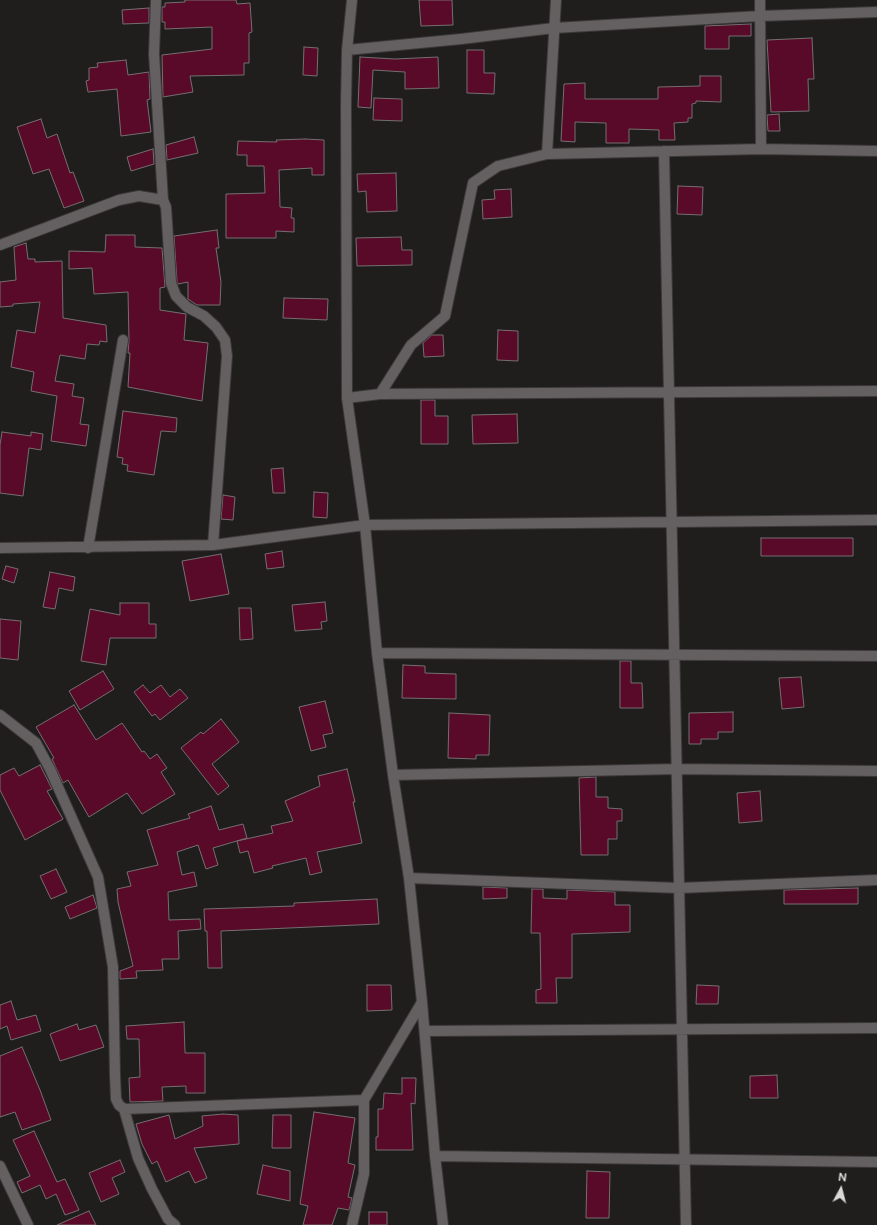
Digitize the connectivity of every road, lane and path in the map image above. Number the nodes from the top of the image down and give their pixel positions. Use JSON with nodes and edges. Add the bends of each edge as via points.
{"nodes":[{"id":1,"x":156,"y":0,"type":"edge"},
{"id":2,"x":352,"y":0,"type":"edge"},
{"id":3,"x":556,"y":0,"type":"edge"},
{"id":4,"x":760,"y":0,"type":"edge"},
{"id":5,"x":877,"y":12,"type":"edge"},
{"id":6,"x":760,"y":16,"type":"junction"},
{"id":7,"x":554,"y":28,"type":"junction"},
{"id":8,"x":347,"y":50,"type":"junction"},
{"id":9,"x":761,"y":149,"type":"junction"},
{"id":10,"x":664,"y":151,"type":"junction"},
{"id":11,"x":877,"y":151,"type":"edge"},
{"id":12,"x":547,"y":154,"type":"junction"},
{"id":13,"x":163,"y":200,"type":"junction"},
{"id":14,"x":0,"y":245,"type":"edge"},
{"id":15,"x":123,"y":340,"type":"dead end"},
{"id":16,"x":877,"y":391,"type":"edge"},
{"id":17,"x":669,"y":392,"type":"junction"},
{"id":18,"x":380,"y":394,"type":"junction"},
{"id":19,"x":347,"y":398,"type":"junction"},
{"id":20,"x":877,"y":520,"type":"edge"},
{"id":21,"x":672,"y":522,"type":"junction"},
{"id":22,"x":365,"y":524,"type":"junction"},
{"id":23,"x":213,"y":544,"type":"junction"},
{"id":24,"x":0,"y":548,"type":"edge"},
{"id":25,"x":88,"y":548,"type":"junction"},
{"id":26,"x":377,"y":653,"type":"junction"},
{"id":27,"x":675,"y":655,"type":"junction"},
{"id":28,"x":877,"y":656,"type":"edge"},
{"id":29,"x":0,"y":715,"type":"edge"},
{"id":30,"x":676,"y":769,"type":"junction"},
{"id":31,"x":877,"y":772,"type":"edge"},
{"id":32,"x":393,"y":775,"type":"junction"},
{"id":33,"x":409,"y":878,"type":"junction"},
{"id":34,"x":877,"y":880,"type":"edge"},
{"id":35,"x":679,"y":888,"type":"junction"},
{"id":36,"x":422,"y":1002,"type":"junction"},
{"id":37,"x":877,"y":1028,"type":"edge"},
{"id":38,"x":682,"y":1030,"type":"junction"},
{"id":39,"x":425,"y":1031,"type":"junction"},
{"id":40,"x":364,"y":1100,"type":"junction"},
{"id":41,"x":124,"y":1109,"type":"junction"},
{"id":42,"x":435,"y":1156,"type":"junction"},
{"id":43,"x":685,"y":1159,"type":"junction"},
{"id":44,"x":877,"y":1162,"type":"edge"},
{"id":45,"x":0,"y":1166,"type":"edge"},
{"id":46,"x":28,"y":1225,"type":"edge"},
{"id":47,"x":175,"y":1225,"type":"edge"},
{"id":48,"x":352,"y":1225,"type":"edge"},
{"id":49,"x":443,"y":1225,"type":"edge"},
{"id":50,"x":686,"y":1225,"type":"edge"}],
"edges":[{"from":1,"to":13,"type":"street","via":[[154,54]]},
{"from":2,"to":8,"type":"street"},
{"from":3,"to":7,"type":"street"},
{"from":4,"to":6,"type":"street"},
{"from":5,"to":6,"type":"street"},
{"from":6,"to":7,"type":"street"},
{"from":6,"to":9,"type":"street"},
{"from":7,"to":8,"type":"street"},
{"from":7,"to":12,"type":"street"},
{"from":8,"to":19,"type":"street"},
{"from":9,"to":10,"type":"street"},
{"from":9,"to":11,"type":"street"},
{"from":10,"to":12,"type":"street"},
{"from":10,"to":17,"type":"street"},
{"from":12,"to":18,"type":"street","via":[[498,166],[473,183],[446,316],[411,345]]},
{"from":13,"to":14,"type":"street","via":[[139,196],[119,200]]},
{"from":13,"to":23,"type":"street","via":[[166,207],[171,283],[176,296],[187,307],[204,316],[225,340],[227,356]]},
{"from":15,"to":25,"type":"street"},
{"from":16,"to":17,"type":"street"},
{"from":17,"to":18,"type":"street"},
{"from":17,"to":21,"type":"street"},
{"from":18,"to":19,"type":"street"},
{"from":19,"to":22,"type":"street"},
{"from":20,"to":21,"type":"street"},
{"from":21,"to":22,"type":"street"},
{"from":21,"to":27,"type":"street"},
{"from":22,"to":23,"type":"street"},
{"from":22,"to":26,"type":"street"},
{"from":23,"to":25,"type":"street"},
{"from":24,"to":25,"type":"street"},
{"from":26,"to":27,"type":"street"},
{"from":26,"to":32,"type":"street"},
{"from":27,"to":28,"type":"street"},
{"from":27,"to":30,"type":"street"},
{"from":29,"to":41,"type":"street","via":[[36,743],[60,790],[98,877],[113,967],[116,1098]]},
{"from":30,"to":31,"type":"street"},
{"from":30,"to":32,"type":"street"},
{"from":30,"to":35,"type":"street"},
{"from":32,"to":33,"type":"street"},
{"from":33,"to":35,"type":"street"},
{"from":33,"to":36,"type":"street"},
{"from":34,"to":35,"type":"street"},
{"from":35,"to":38,"type":"street"},
{"from":36,"to":39,"type":"street"},
{"from":36,"to":40,"type":"street"},
{"from":37,"to":38,"type":"street"},
{"from":38,"to":39,"type":"street"},
{"from":38,"to":43,"type":"street"},
{"from":39,"to":42,"type":"street"},
{"from":40,"to":41,"type":"street"},
{"from":40,"to":48,"type":"street","via":[[364,1174]]},
{"from":41,"to":47,"type":"street","via":[[138,1158],[152,1190],[168,1219]]},
{"from":42,"to":43,"type":"street"},
{"from":42,"to":49,"type":"street"},
{"from":43,"to":44,"type":"street"},
{"from":43,"to":50,"type":"street"},
{"from":45,"to":46,"type":"street"}]}
